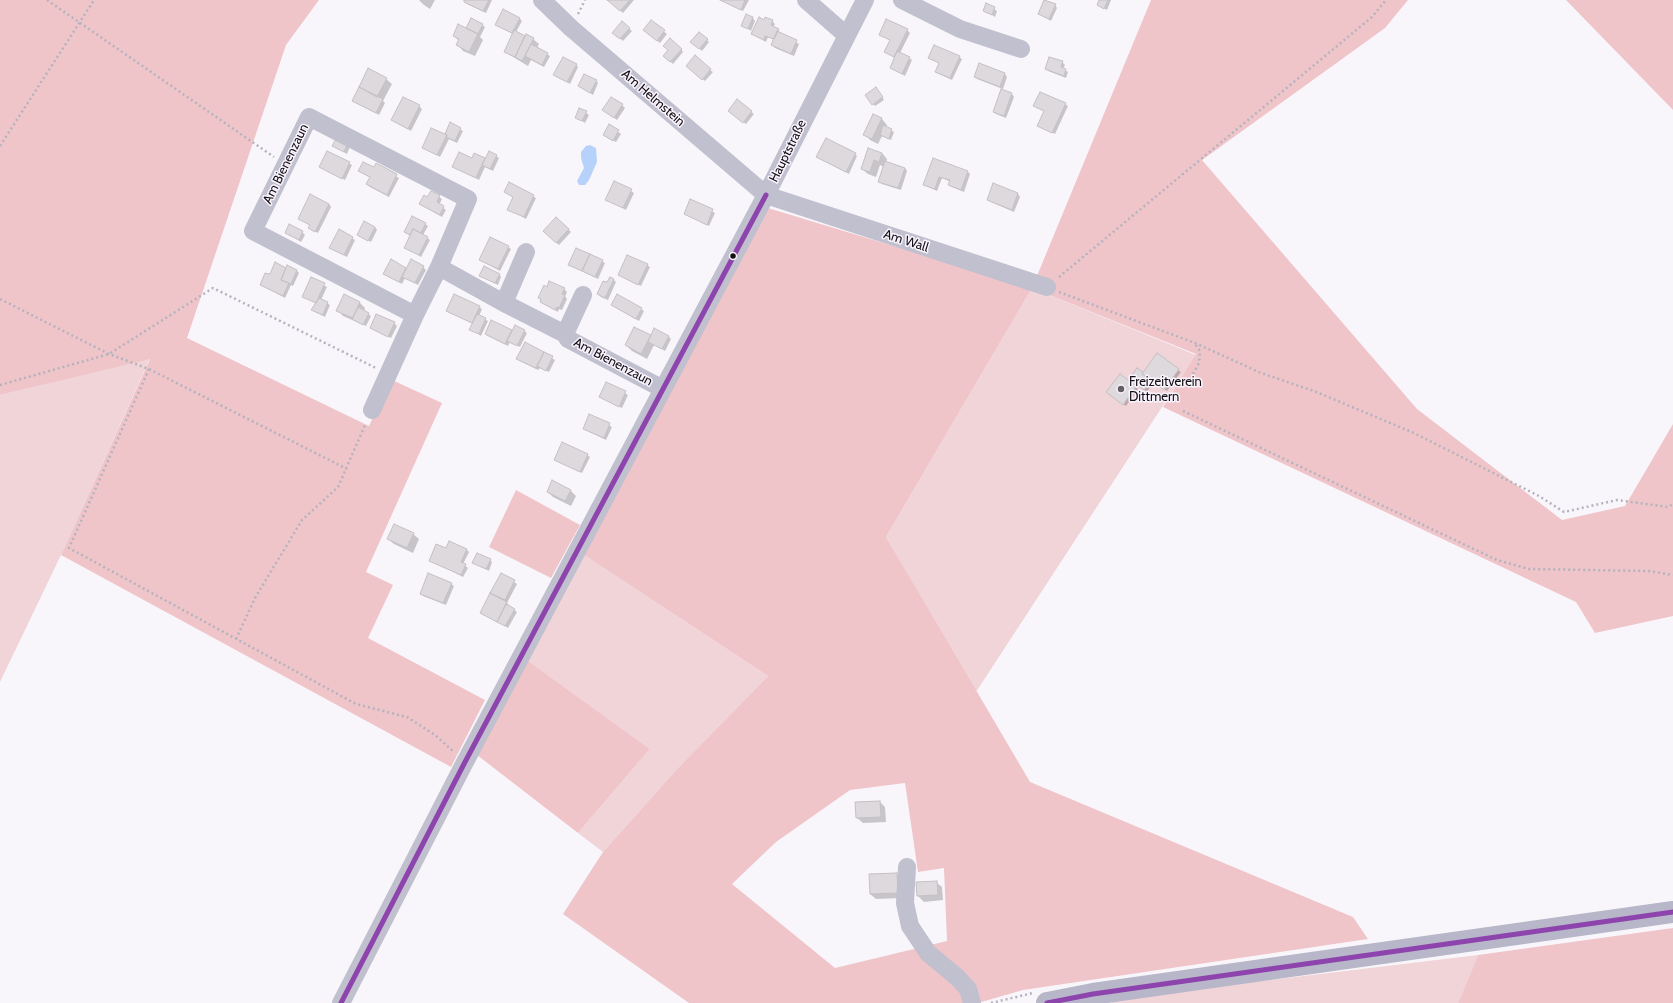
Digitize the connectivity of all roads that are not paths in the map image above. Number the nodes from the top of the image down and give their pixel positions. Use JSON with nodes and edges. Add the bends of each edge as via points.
{"nodes":[{"id":1,"x":542,"y":0,"type":"edge"},
{"id":2,"x":806,"y":0,"type":"edge"},
{"id":3,"x":865,"y":0,"type":"edge"},
{"id":4,"x":902,"y":0,"type":"edge"},
{"id":5,"x":846,"y":35,"type":"junction"},
{"id":6,"x":1022,"y":49,"type":"dead end"},
{"id":7,"x":766,"y":195,"type":"junction"},
{"id":8,"x":526,"y":252,"type":"dead end"},
{"id":9,"x":439,"y":268,"type":"junction"},
{"id":10,"x":1047,"y":287,"type":"road end"},
{"id":11,"x":583,"y":295,"type":"dead end"},
{"id":12,"x":504,"y":303,"type":"junction"},
{"id":13,"x":415,"y":315,"type":"junction"},
{"id":14,"x":565,"y":334,"type":"junction"},
{"id":15,"x":663,"y":389,"type":"junction"},
{"id":16,"x":372,"y":410,"type":"road end"},
{"id":17,"x":907,"y":867,"type":"dead end"},
{"id":18,"x":1673,"y":912,"type":"edge"},
{"id":19,"x":341,"y":1003,"type":"edge"},
{"id":20,"x":972,"y":1003,"type":"edge"},
{"id":21,"x":1047,"y":1003,"type":"edge"}],
"edges":[{"from":1,"to":7,"type":"street","name":"Am Helmstein","via":[[571,28]]},
{"from":2,"to":5,"type":"street"},
{"from":3,"to":5,"type":"street","name":"Hauptstraße"},
{"from":4,"to":6,"type":"street","via":[[960,29]]},
{"from":5,"to":7,"type":"street","name":"Hauptstraße"},
{"from":7,"to":10,"type":"street","name":"Am Wall"},
{"from":7,"to":15,"type":"street","name":"Hauptstraße"},
{"from":8,"to":12,"type":"street"},
{"from":9,"to":12,"type":"street","name":"Am Bienenzaun"},
{"from":9,"to":13,"type":"street","name":"Am Bienenzaun"},
{"from":9,"to":13,"type":"street","name":"Am Bienenzaun","via":[[468,199],[309,117],[253,231]]},
{"from":11,"to":14,"type":"street","name":"Am Bienenzaun"},
{"from":12,"to":14,"type":"street","name":"Am Bienenzaun"},
{"from":13,"to":16,"type":"street","name":"Am Bienenzaun"},
{"from":14,"to":15,"type":"street","name":"Am Bienenzaun","via":[[568,339]]},
{"from":15,"to":19,"type":"street","name":"Hauptstraße","via":[[465,762]]},
{"from":17,"to":20,"type":"street","via":[[905,903],[910,926],[928,953],[968,989]]},
{"from":18,"to":21,"type":"main road","via":[[1093,994]]}]}
